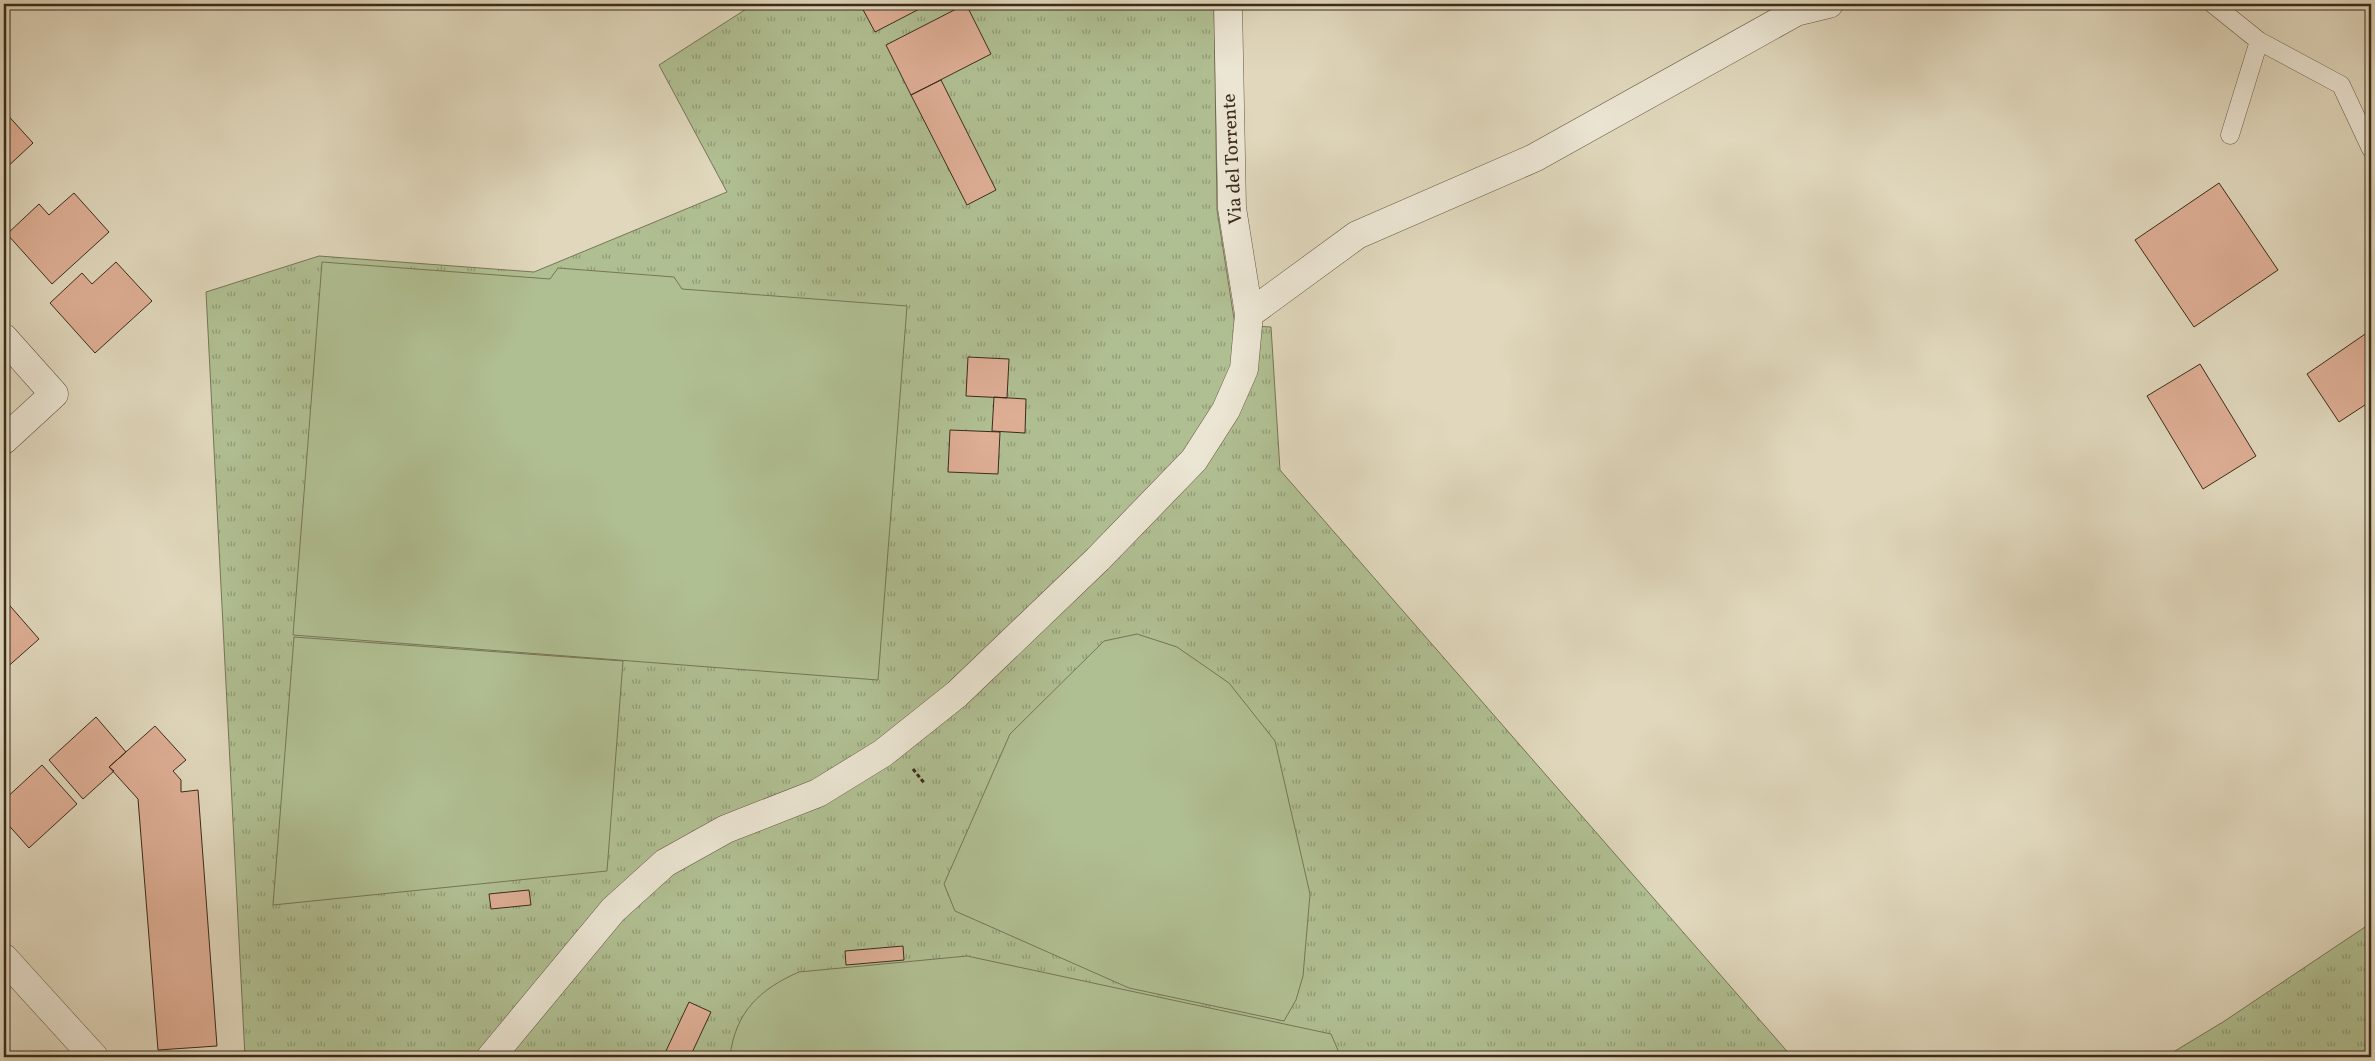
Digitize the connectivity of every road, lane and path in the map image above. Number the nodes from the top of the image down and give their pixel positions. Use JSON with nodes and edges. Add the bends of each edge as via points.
{"nodes":[{"id":1,"x":1228,"y":4,"type":"edge"},
{"id":2,"x":1829,"y":4,"type":"edge"},
{"id":3,"x":2213,"y":4,"type":"edge"},
{"id":4,"x":2259,"y":41,"type":"junction"},
{"id":5,"x":2230,"y":134,"type":"dead end"},
{"id":6,"x":2371,"y":149,"type":"edge"},
{"id":7,"x":1249,"y":314,"type":"junction"},
{"id":8,"x":4,"y":338,"type":"edge"},
{"id":9,"x":4,"y":440,"type":"edge"},
{"id":10,"x":4,"y":958,"type":"edge"},
{"id":11,"x":94,"y":1057,"type":"edge"},
{"id":12,"x":491,"y":1057,"type":"edge"}],
"edges":[{"from":1,"to":7,"type":"street","name":"Via del Torrente","via":[[1232,208]]},
{"from":2,"to":7,"type":"street","via":[[1796,12],[1534,158],[1357,235]]},
{"from":3,"to":4,"type":"lane"},
{"from":4,"to":5,"type":"lane"},
{"from":4,"to":6,"type":"lane","via":[[2341,85]]},
{"from":7,"to":12,"type":"street","name":"Via del Torrente","via":[[1244,370],[1226,410],[1194,460],[1098,559],[957,694],[883,754],[818,793],[726,828],[665,863],[613,910]]},
{"from":8,"to":9,"type":"street","via":[[54,394]]},
{"from":10,"to":11,"type":"street"}]}
